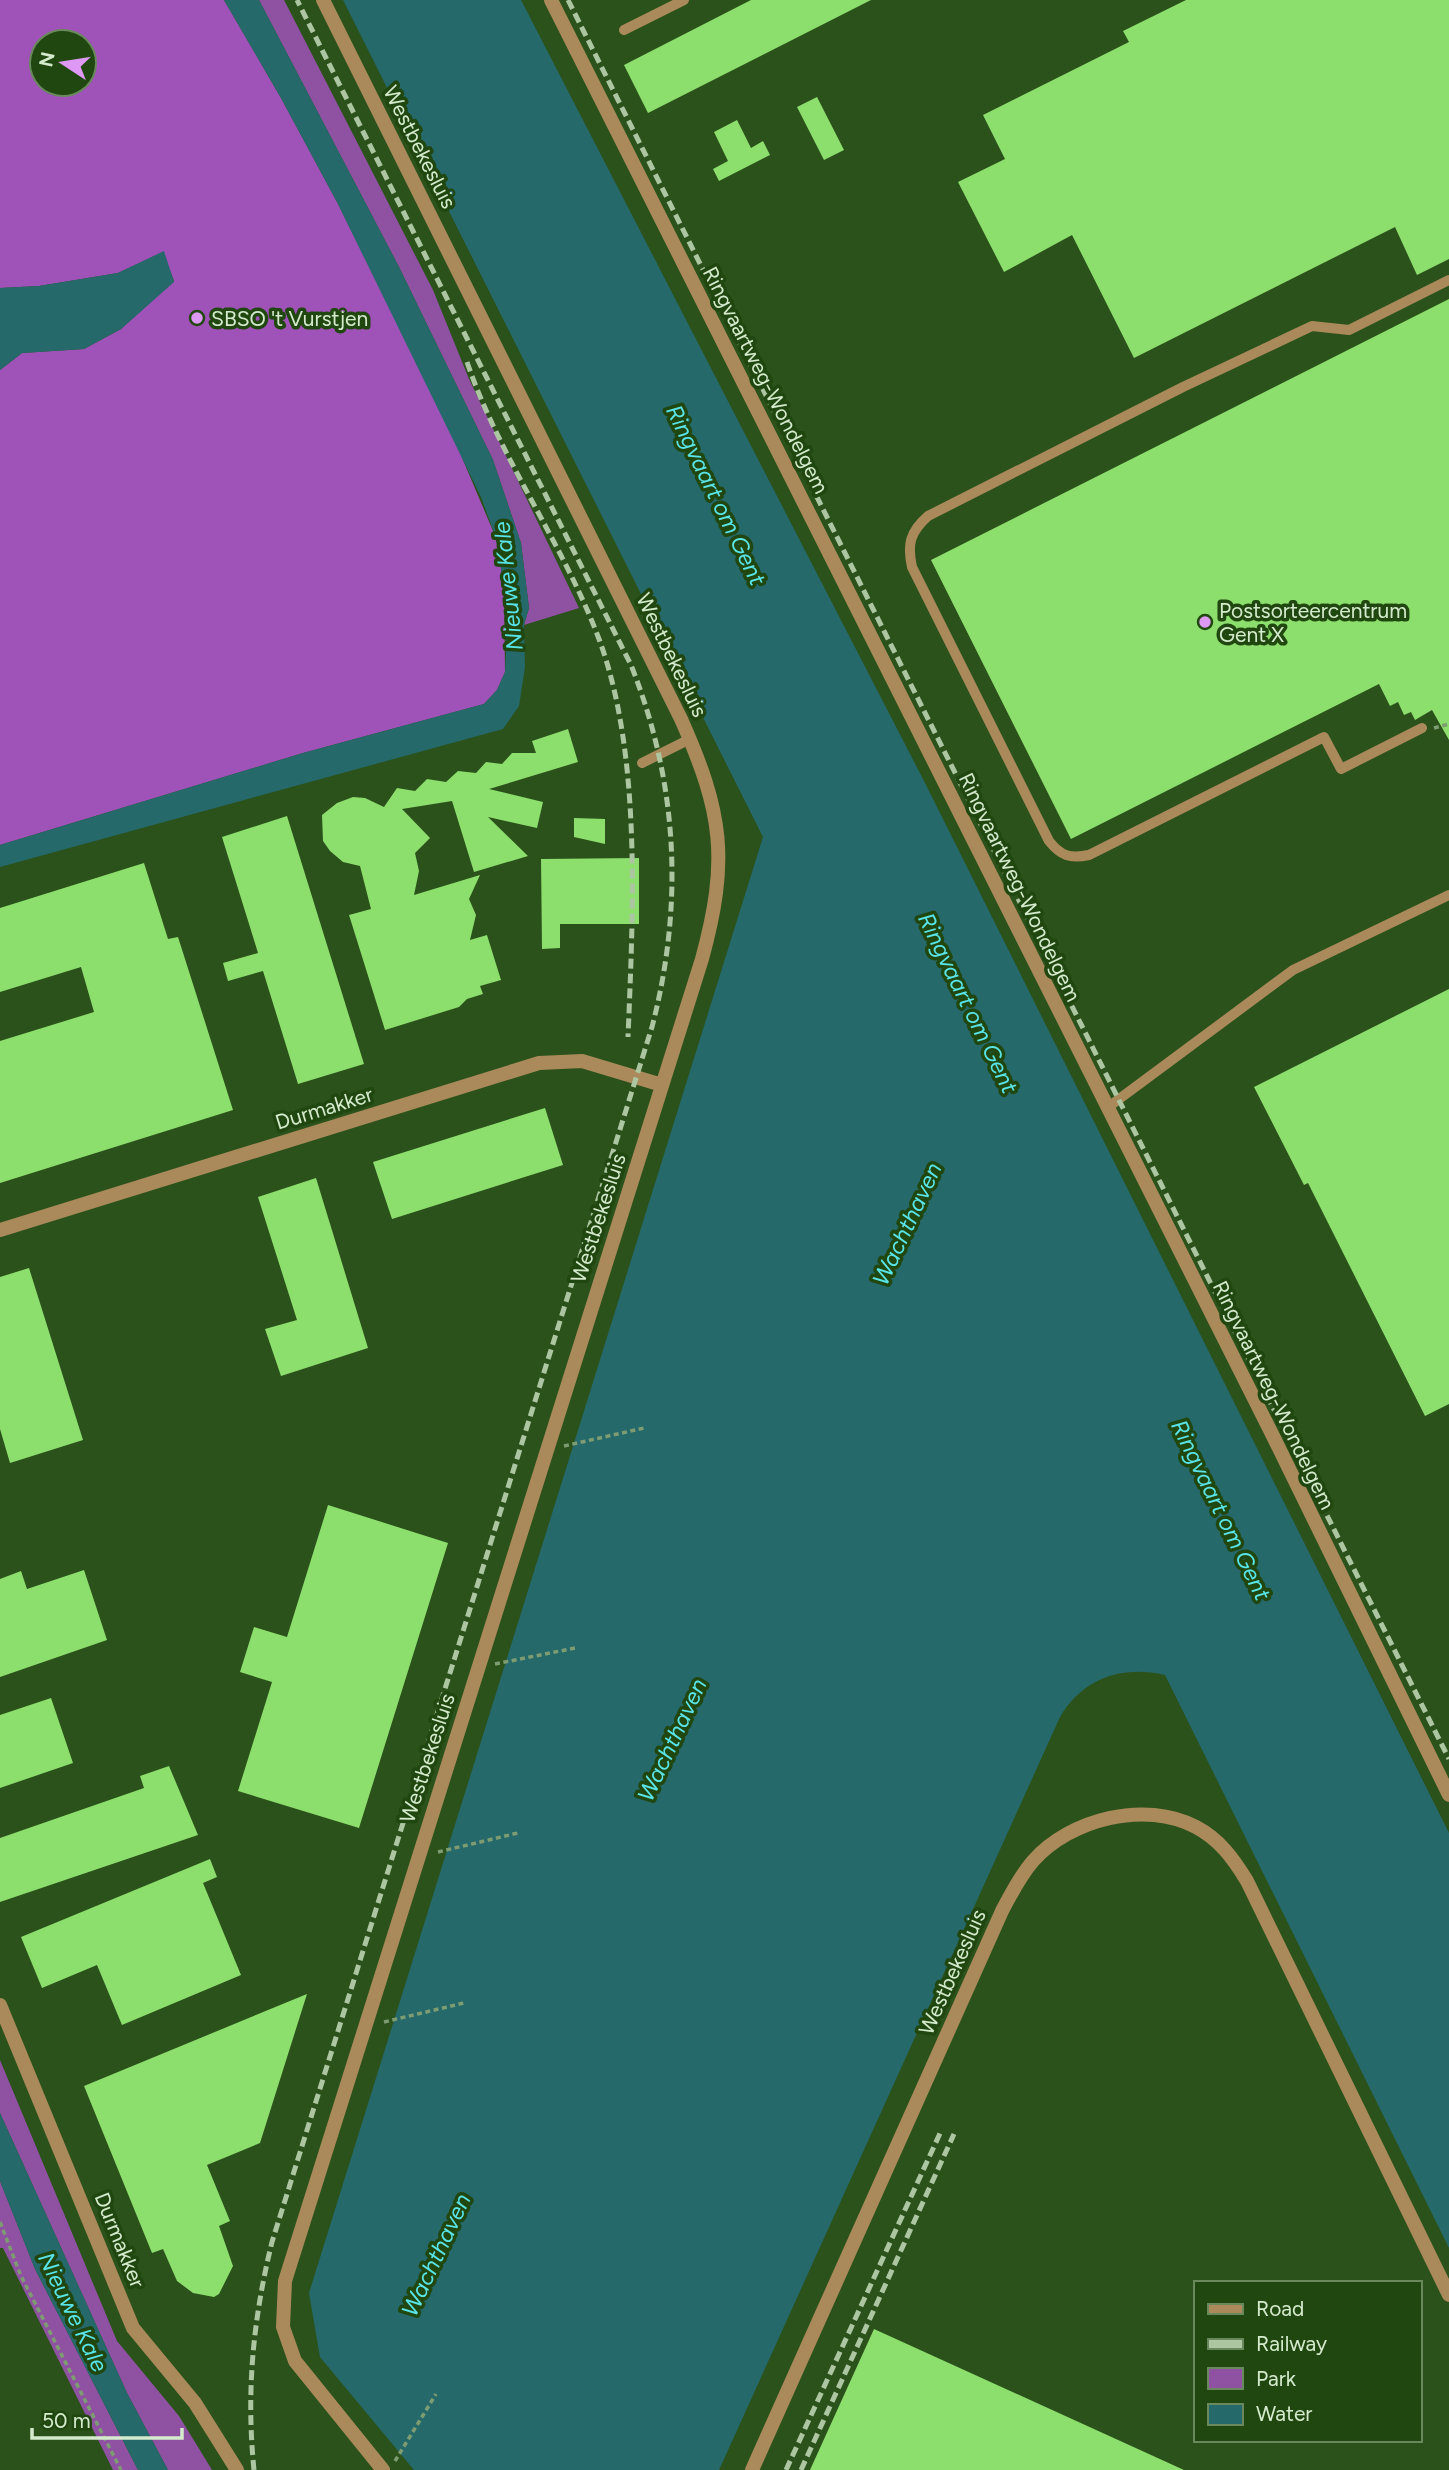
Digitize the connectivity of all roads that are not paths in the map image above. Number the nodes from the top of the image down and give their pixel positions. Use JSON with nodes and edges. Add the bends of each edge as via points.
{"nodes":[{"id":1,"x":323,"y":0,"type":"edge"},
{"id":2,"x":551,"y":0,"type":"edge"},
{"id":3,"x":684,"y":0,"type":"edge"},
{"id":4,"x":624,"y":30,"type":"dead end"},
{"id":5,"x":1449,"y":280,"type":"edge"},
{"id":6,"x":1422,"y":728,"type":"dead end"},
{"id":7,"x":690,"y":739,"type":"junction"},
{"id":8,"x":642,"y":763,"type":"dead end"},
{"id":9,"x":1449,"y":895,"type":"edge"},
{"id":10,"x":662,"y":1086,"type":"junction"},
{"id":11,"x":1107,"y":1108,"type":"junction"},
{"id":12,"x":0,"y":1230,"type":"edge"},
{"id":13,"x":1449,"y":1795,"type":"edge"},
{"id":14,"x":0,"y":2005,"type":"edge"},
{"id":15,"x":1449,"y":2295,"type":"edge"},
{"id":16,"x":237,"y":2470,"type":"edge"},
{"id":17,"x":383,"y":2470,"type":"edge"},
{"id":18,"x":752,"y":2470,"type":"edge"}],
"edges":[{"from":1,"to":7,"type":"street","name":"Westbekesluis"},
{"from":2,"to":11,"type":"street","name":"Ringvaartweg-Wondelgem"},
{"from":3,"to":4,"type":"lane"},
{"from":5,"to":6,"type":"lane","via":[[1349,330],[1312,326],[1183,387],[928,516],[915,527],[908,546],[912,566],[1049,841],[1059,853],[1072,858],[1089,855],[1324,737],[1341,769]]},
{"from":7,"to":8,"type":"lane"},
{"from":7,"to":10,"type":"street","name":"Westbekesluis","via":[[713,802],[720,872],[708,938]]},
{"from":9,"to":11,"type":"lane","via":[[1293,971]]},
{"from":10,"to":12,"type":"street","name":"Durmakker","via":[[582,1061],[539,1063]]},
{"from":10,"to":17,"type":"street","name":"Westbekesluis","via":[[285,2281],[283,2327],[295,2361]]},
{"from":11,"to":13,"type":"street","name":"Ringvaartweg-Wondelgem"},
{"from":14,"to":16,"type":"street","name":"Durmakker","via":[[133,2328],[195,2403]]},
{"from":15,"to":18,"type":"street","name":"Westbekesluis","via":[[1231,1855],[1205,1833],[1173,1818],[1119,1816],[1070,1832],[1052,1844],[1034,1861],[1002,1911]]}]}
